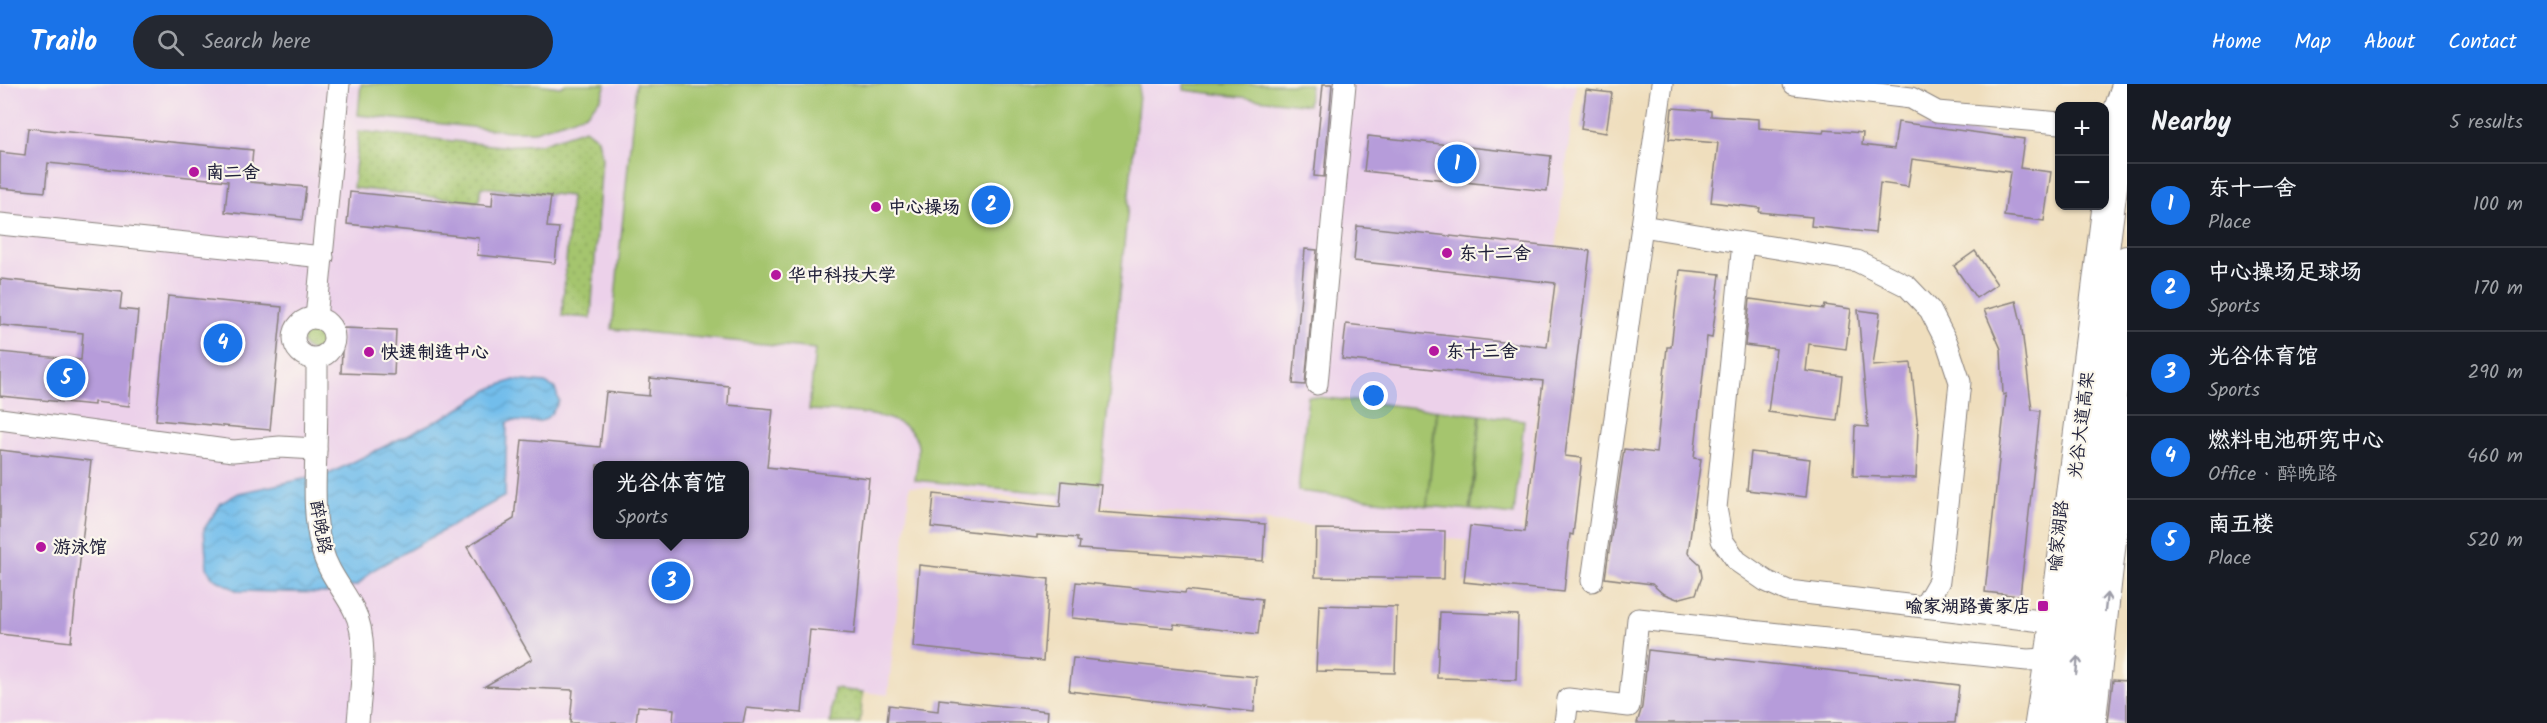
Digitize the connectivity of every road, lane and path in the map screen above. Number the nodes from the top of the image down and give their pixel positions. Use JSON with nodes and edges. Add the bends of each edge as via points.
{"nodes":[{"id":1,"x":339,"y":84,"type":"edge"},
{"id":2,"x":1346,"y":84,"type":"edge"},
{"id":3,"x":1662,"y":84,"type":"edge"},
{"id":4,"x":1794,"y":84,"type":"edge"},
{"id":5,"x":2126,"y":84,"type":"edge"},
{"id":6,"x":2055,"y":123,"type":"edge"},
{"id":7,"x":2118,"y":123,"type":"edge"},
{"id":8,"x":2109,"y":141,"type":"edge"},
{"id":9,"x":2094,"y":210,"type":"edge"},
{"id":10,"x":0,"y":224,"type":"edge"},
{"id":11,"x":1642,"y":226,"type":"junction"},
{"id":12,"x":1743,"y":243,"type":"junction"},
{"id":13,"x":323,"y":257,"type":"junction"},
{"id":14,"x":2127,"y":262,"type":"edge"},
{"id":15,"x":316,"y":318,"type":"junction"},
{"id":16,"x":317,"y":359,"type":"junction"},
{"id":17,"x":1317,"y":384,"type":"dead end"},
{"id":18,"x":2127,"y":412,"type":"edge"},
{"id":19,"x":0,"y":419,"type":"edge"},
{"id":20,"x":316,"y":449,"type":"junction"},
{"id":21,"x":1592,"y":581,"type":"dead end"},
{"id":22,"x":1924,"y":607,"type":"junction"},
{"id":23,"x":2049,"y":622,"type":"junction"},
{"id":24,"x":2045,"y":659,"type":"junction"},
{"id":25,"x":358,"y":723,"type":"edge"},
{"id":26,"x":1565,"y":723,"type":"edge"},
{"id":27,"x":2040,"y":723,"type":"edge"},
{"id":28,"x":2072,"y":723,"type":"edge"},
{"id":29,"x":2092,"y":723,"type":"edge"}],
"edges":[{"from":1,"to":13,"type":"street"},
{"from":2,"to":17,"type":"street"},
{"from":3,"to":11,"type":"street"},
{"from":4,"to":6,"type":"street","via":[[1911,98],[1937,112]]},
{"from":5,"to":7,"type":"main road"},
{"from":7,"to":8,"type":"main road"},
{"from":7,"to":27,"type":"highway","name":"光谷大道高架"},
{"from":9,"to":23,"type":"main road","name":"喻家湖路"},
{"from":10,"to":13,"type":"street"},
{"from":11,"to":12,"type":"street"},
{"from":11,"to":21,"type":"street"},
{"from":12,"to":22,"type":"street","via":[[1857,261],[1907,286],[1930,310],[1947,343],[1960,382],[1939,581]]},
{"from":12,"to":22,"type":"street","via":[[1716,508],[1722,540],[1737,561],[1788,591]]},
{"from":13,"to":15,"type":"street"},
{"from":28,"to":14,"type":"highway","name":"光谷大道高架","one_way":true},
{"from":15,"to":16,"type":"street","via":[[328,323],[335,341],[329,353]]},
{"from":15,"to":16,"type":"street","via":[[304,321],[294,336],[300,353]]},
{"from":16,"to":20,"type":"street","name":"醉晚路"},
{"from":29,"to":18,"type":"main road","one_way":true},
{"from":19,"to":20,"type":"street","via":[[233,451]]},
{"from":20,"to":25,"type":"street","name":"醉晚路","via":[[315,486],[322,550],[360,626]]},
{"from":22,"to":23,"type":"street"},
{"from":23,"to":24,"type":"main road","name":"喻家湖路"},
{"from":24,"to":26,"type":"street","via":[[1638,619],[1629,706],[1568,699]]},
{"from":24,"to":27,"type":"main road","name":"喻家湖路"}]}
